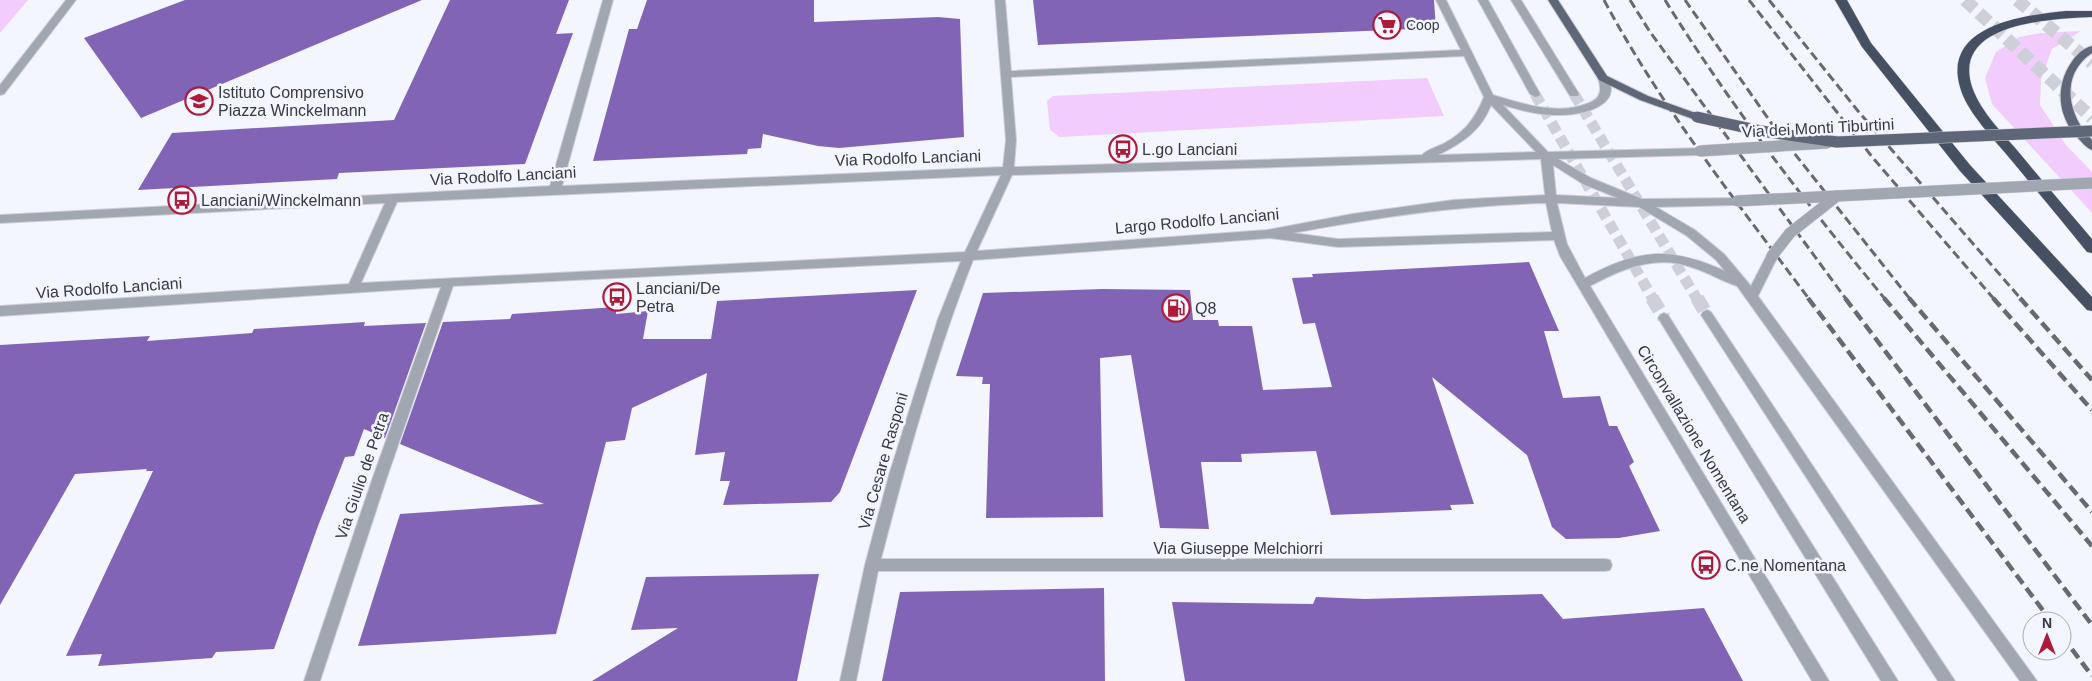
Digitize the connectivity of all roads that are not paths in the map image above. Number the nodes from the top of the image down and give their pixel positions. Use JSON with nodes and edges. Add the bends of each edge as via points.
{"nodes":[{"id":1,"x":71,"y":0,"type":"edge"},
{"id":2,"x":608,"y":0,"type":"edge"},
{"id":3,"x":1000,"y":0,"type":"edge"},
{"id":4,"x":1441,"y":0,"type":"edge"},
{"id":5,"x":1483,"y":0,"type":"edge"},
{"id":6,"x":1516,"y":0,"type":"edge"},
{"id":7,"x":1552,"y":0,"type":"edge"},
{"id":8,"x":1841,"y":0,"type":"edge"},
{"id":9,"x":2092,"y":14,"type":"edge"},
{"id":10,"x":2092,"y":49,"type":"edge"},
{"id":11,"x":1467,"y":53,"type":"junction"},
{"id":12,"x":1006,"y":74,"type":"junction"},
{"id":13,"x":1603,"y":78,"type":"junction"},
{"id":14,"x":0,"y":92,"type":"edge"},
{"id":15,"x":1535,"y":94,"type":"tunnel mouth"},
{"id":16,"x":1574,"y":94,"type":"tunnel mouth"},
{"id":17,"x":1489,"y":97,"type":"junction"},
{"id":18,"x":2092,"y":132,"type":"edge"},
{"id":19,"x":1836,"y":142,"type":"junction"},
{"id":20,"x":2092,"y":146,"type":"edge"},
{"id":21,"x":1546,"y":156,"type":"junction"},
{"id":22,"x":1423,"y":158,"type":"junction"},
{"id":23,"x":1008,"y":171,"type":"junction"},
{"id":24,"x":2092,"y":183,"type":"edge"},
{"id":25,"x":555,"y":190,"type":"junction"},
{"id":26,"x":1837,"y":196,"type":"junction"},
{"id":27,"x":393,"y":198,"type":"junction"},
{"id":28,"x":1550,"y":199,"type":"junction"},
{"id":29,"x":1641,"y":203,"type":"junction"},
{"id":30,"x":0,"y":219,"type":"edge"},
{"id":31,"x":1266,"y":234,"type":"junction"},
{"id":32,"x":1557,"y":236,"type":"junction"},
{"id":33,"x":2092,"y":248,"type":"edge"},
{"id":34,"x":969,"y":256,"type":"junction"},
{"id":35,"x":448,"y":283,"type":"junction"},
{"id":36,"x":1740,"y":283,"type":"junction"},
{"id":37,"x":1583,"y":285,"type":"junction"},
{"id":38,"x":353,"y":288,"type":"junction"},
{"id":39,"x":1752,"y":296,"type":"junction"},
{"id":40,"x":2092,"y":306,"type":"edge"},
{"id":41,"x":0,"y":311,"type":"edge"},
{"id":42,"x":1707,"y":315,"type":"tunnel mouth"},
{"id":43,"x":1664,"y":318,"type":"tunnel mouth"},
{"id":44,"x":872,"y":565,"type":"junction"},
{"id":45,"x":1605,"y":566,"type":"dead end"},
{"id":46,"x":312,"y":681,"type":"edge"},
{"id":47,"x":848,"y":681,"type":"edge"},
{"id":48,"x":1821,"y":681,"type":"edge"},
{"id":49,"x":1890,"y":681,"type":"edge"},
{"id":50,"x":1947,"y":681,"type":"edge"},
{"id":51,"x":2029,"y":681,"type":"edge"}],
"edges":[{"from":1,"to":14,"type":"street"},
{"from":2,"to":25,"type":"street"},
{"from":3,"to":12,"type":"street"},
{"from":4,"to":11,"type":"street"},
{"from":5,"to":15,"type":"street"},
{"from":6,"to":16,"type":"street"},
{"from":7,"to":13,"type":"main road"},
{"from":8,"to":40,"type":"highway","via":[[1866,44],[1953,153]]},
{"from":9,"to":33,"type":"highway","via":[[2027,19],[1988,32],[1970,48],[1963,65],[1964,87],[1970,100]]},
{"from":10,"to":20,"type":"main road","via":[[2074,65],[2066,100],[2070,120]]},
{"from":11,"to":12,"type":"street"},
{"from":11,"to":17,"type":"street"},
{"from":12,"to":23,"type":"street","via":[[1011,140]]},
{"from":13,"to":17,"type":"street","via":[[1607,88],[1605,96],[1582,110],[1541,110]]},
{"from":13,"to":19,"type":"main road","bridge":true,"via":[[1644,98],[1697,117]]},
{"from":17,"to":21,"type":"street"},
{"from":17,"to":22,"type":"street","via":[[1484,112],[1462,139]]},
{"from":18,"to":19,"type":"main road","name":"Via dei Monti Tiburtini","bridge":true},
{"from":19,"to":21,"type":"street","name":"Via dei Monti Tiburtini","bridge":true},
{"from":21,"to":22,"type":"street"},
{"from":21,"to":28,"type":"street","name":"Circonvallazione Nomentana"},
{"from":21,"to":29,"type":"street","via":[[1587,181]]},
{"from":22,"to":23,"type":"street"},
{"from":23,"to":25,"type":"street","name":"Via Rodolfo Lanciani"},
{"from":23,"to":34,"type":"street"},
{"from":24,"to":26,"type":"street","bridge":true},
{"from":25,"to":27,"type":"street","name":"Via Rodolfo Lanciani"},
{"from":26,"to":29,"type":"street","bridge":true},
{"from":26,"to":39,"type":"street","bridge":true,"via":[[1779,245]]},
{"from":27,"to":30,"type":"street","name":"Via Rodolfo Lanciani"},
{"from":27,"to":38,"type":"street"},
{"from":28,"to":29,"type":"street"},
{"from":28,"to":31,"type":"street","name":"Largo Rodolfo Lanciani","via":[[1416,209],[1304,225]]},
{"from":28,"to":32,"type":"street","name":"Circonvallazione Nomentana"},
{"from":29,"to":36,"type":"street","via":[[1705,244]]},
{"from":31,"to":32,"type":"street","via":[[1338,243]]},
{"from":31,"to":34,"type":"street","name":"Largo Rodolfo Lanciani"},
{"from":32,"to":37,"type":"street","name":"Circonvallazione Nomentana"},
{"from":34,"to":35,"type":"street","name":"Via Rodolfo Lanciani"},
{"from":34,"to":44,"type":"street","name":"Via Cesare Rasponi","via":[[944,319]]},
{"from":35,"to":38,"type":"street","name":"Via Rodolfo Lanciani"},
{"from":35,"to":46,"type":"street","name":"Via Giulio de Petra"},
{"from":36,"to":37,"type":"street","via":[[1687,261],[1650,256],[1626,262]]},
{"from":36,"to":39,"type":"street"},
{"from":37,"to":48,"type":"street","name":"Circonvallazione Nomentana"},
{"from":38,"to":41,"type":"street","name":"Via Rodolfo Lanciani"},
{"from":39,"to":51,"type":"street"},
{"from":42,"to":50,"type":"street"},
{"from":43,"to":49,"type":"street"},
{"from":44,"to":45,"type":"street","name":"Via Giuseppe Melchiorri"},
{"from":44,"to":47,"type":"street","name":"Via Cesare Rasponi"}]}
